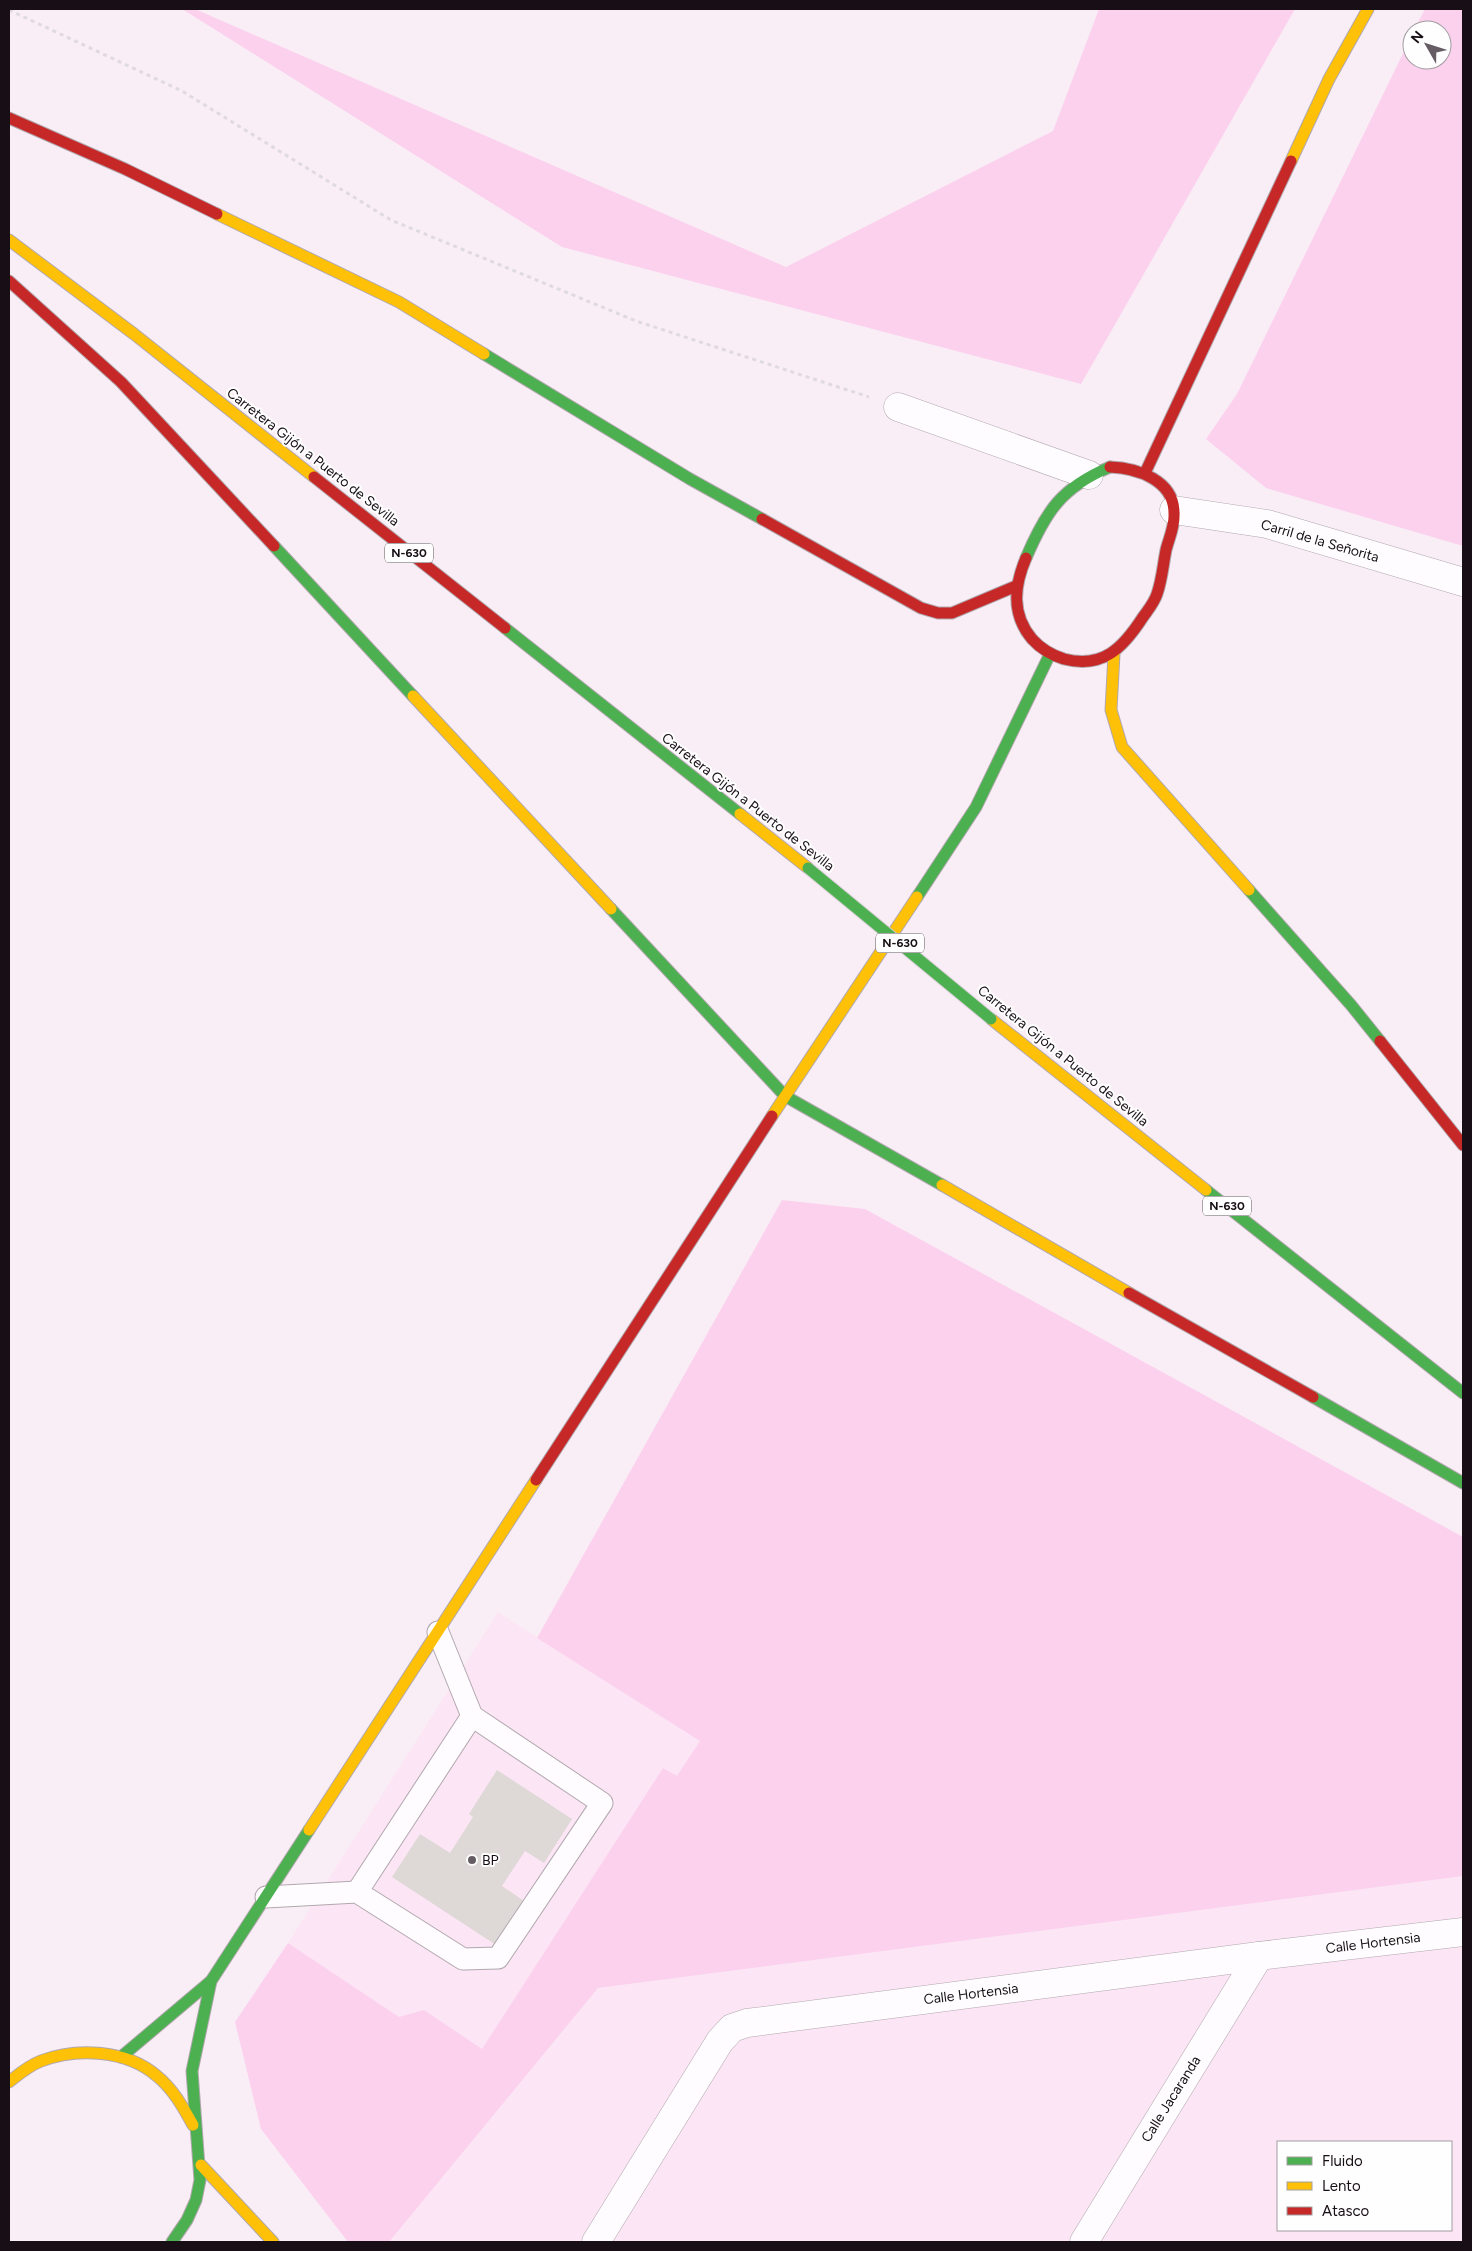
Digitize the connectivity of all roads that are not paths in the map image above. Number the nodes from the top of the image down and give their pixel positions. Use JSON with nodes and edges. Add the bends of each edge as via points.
{"nodes":[{"id":1,"x":1368,"y":9,"type":"edge"},
{"id":2,"x":9,"y":118,"type":"edge"},
{"id":3,"x":9,"y":240,"type":"edge"},
{"id":4,"x":9,"y":281,"type":"edge"},
{"id":5,"x":898,"y":406,"type":"road end"},
{"id":6,"x":1145,"y":473,"type":"junction"},
{"id":7,"x":1089,"y":475,"type":"junction"},
{"id":8,"x":1174,"y":510,"type":"junction"},
{"id":9,"x":1463,"y":582,"type":"edge"},
{"id":10,"x":1016,"y":586,"type":"junction"},
{"id":11,"x":1050,"y":654,"type":"junction"},
{"id":12,"x":1114,"y":654,"type":"junction"},
{"id":13,"x":785,"y":1096,"type":"junction"},
{"id":14,"x":1463,"y":1145,"type":"edge"},
{"id":15,"x":1463,"y":1393,"type":"edge"},
{"id":16,"x":1463,"y":1483,"type":"edge"},
{"id":17,"x":438,"y":1632,"type":"junction"},
{"id":18,"x":472,"y":1716,"type":"junction"},
{"id":19,"x":357,"y":1892,"type":"junction"},
{"id":20,"x":266,"y":1897,"type":"junction"},
{"id":21,"x":1463,"y":1932,"type":"edge"},
{"id":22,"x":1259,"y":1956,"type":"junction"},
{"id":23,"x":211,"y":1981,"type":"junction"},
{"id":24,"x":121,"y":2057,"type":"junction"},
{"id":25,"x":16,"y":2063,"type":"dead end"},
{"id":26,"x":31,"y":2066,"type":"junction"},
{"id":27,"x":9,"y":2082,"type":"edge"},
{"id":28,"x":195,"y":2128,"type":"junction"},
{"id":29,"x":201,"y":2166,"type":"junction"},
{"id":30,"x":172,"y":2242,"type":"edge"},
{"id":31,"x":272,"y":2242,"type":"edge"},
{"id":32,"x":596,"y":2242,"type":"edge"},
{"id":33,"x":1084,"y":2242,"type":"edge"}],
"edges":[{"from":1,"to":6,"type":"main road","via":[[1329,78]]},
{"from":2,"to":10,"type":"main road","via":[[125,169],[400,302],[690,479],[921,608],[952,613]]},
{"from":3,"to":15,"type":"main road","name":"Carretera Gijón a Puerto de Sevilla","number":"N-630","bridge":true,"via":[[134,334],[808,868],[991,1019]]},
{"from":4,"to":13,"type":"main road","via":[[121,382]]},
{"from":5,"to":7,"type":"street"},
{"from":6,"to":7,"type":"main road","via":[[1126,467],[1110,467]]},
{"from":6,"to":8,"type":"main road","via":[[1160,483]]},
{"from":7,"to":10,"type":"main road","via":[[1061,496],[1041,526]]},
{"from":8,"to":9,"type":"street","name":"Carril de la Señorita","via":[[1267,524]]},
{"from":8,"to":12,"type":"main road","via":[[1158,593],[1131,638]]},
{"from":10,"to":11,"type":"main road","via":[[1017,608],[1023,626]]},
{"from":11,"to":12,"type":"main road","via":[[1084,662]]},
{"from":11,"to":13,"type":"main road","via":[[976,807]]},
{"from":12,"to":14,"type":"main road","via":[[1111,710],[1122,747],[1351,1005]]},
{"from":13,"to":16,"type":"main road"},
{"from":13,"to":17,"type":"main road"},
{"from":17,"to":18,"type":"lane"},
{"from":17,"to":20,"type":"main road"},
{"from":18,"to":19,"type":"lane"},
{"from":18,"to":19,"type":"lane","via":[[602,1803],[498,1958],[463,1959]]},
{"from":19,"to":20,"type":"lane"},
{"from":20,"to":23,"type":"main road"},
{"from":21,"to":22,"type":"street","name":"Calle Hortensia"},
{"from":22,"to":32,"type":"street","name":"Calle Hortensia","via":[[757,2022],[732,2028],[720,2041]]},
{"from":22,"to":33,"type":"street","name":"Calle Jacaranda"},
{"from":23,"to":24,"type":"main road"},
{"from":23,"to":28,"type":"main road","via":[[192,2070]]},
{"from":24,"to":26,"type":"main road","via":[[90,2052],[60,2055]]},
{"from":24,"to":28,"type":"main road","via":[[149,2070],[176,2095]]},
{"from":25,"to":26,"type":"main road"},
{"from":26,"to":27,"type":"main road"},
{"from":28,"to":29,"type":"main road"},
{"from":29,"to":30,"type":"main road","via":[[197,2198],[185,2227]]},
{"from":29,"to":31,"type":"main road"}]}
